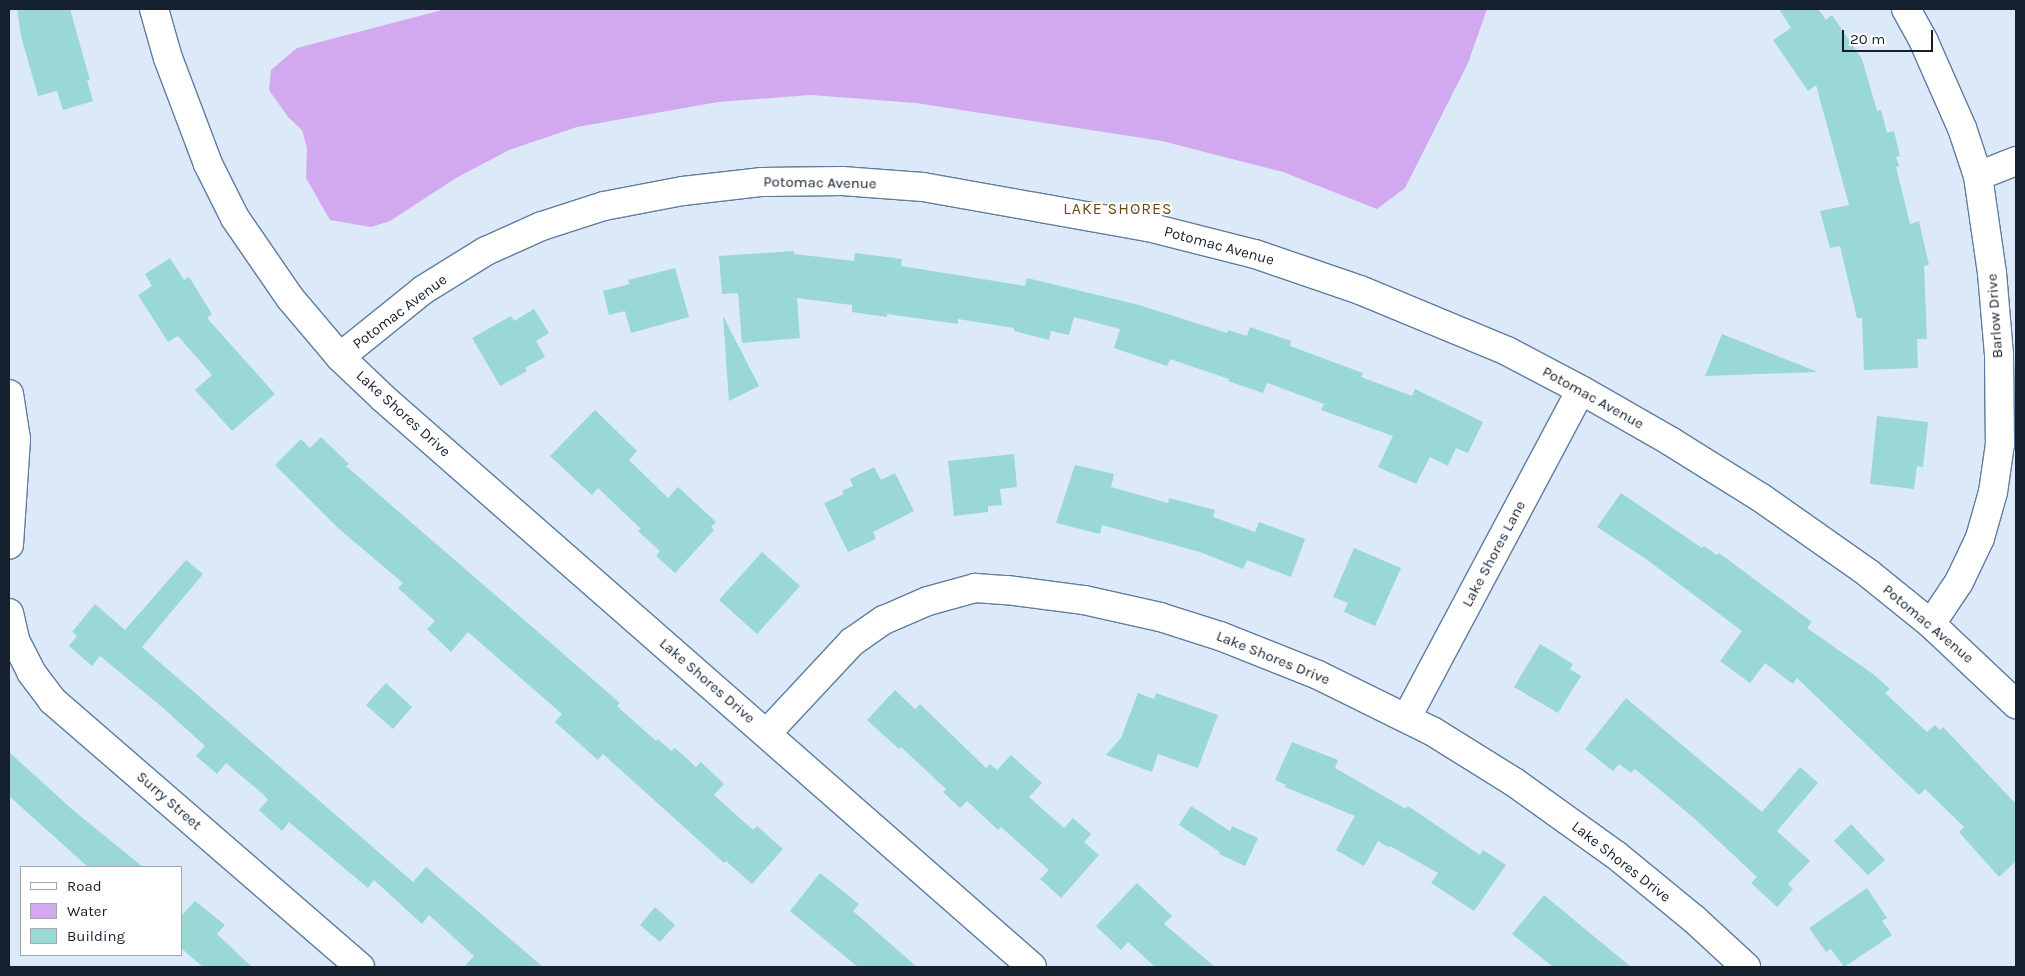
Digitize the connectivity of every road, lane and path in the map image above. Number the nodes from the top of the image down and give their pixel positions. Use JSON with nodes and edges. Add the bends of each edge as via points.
{"nodes":[{"id":1,"x":154,"y":9,"type":"edge"},
{"id":2,"x":1906,"y":9,"type":"edge"},
{"id":3,"x":2016,"y":161,"type":"edge"},
{"id":4,"x":1978,"y":176,"type":"junction"},
{"id":5,"x":340,"y":357,"type":"junction"},
{"id":6,"x":1581,"y":390,"type":"junction"},
{"id":7,"x":9,"y":394,"type":"edge"},
{"id":8,"x":9,"y":545,"type":"edge"},
{"id":9,"x":9,"y":613,"type":"edge"},
{"id":10,"x":1931,"y":624,"type":"junction"},
{"id":11,"x":2016,"y":704,"type":"edge"},
{"id":12,"x":1407,"y":718,"type":"junction"},
{"id":13,"x":767,"y":733,"type":"junction"},
{"id":14,"x":360,"y":967,"type":"edge"},
{"id":15,"x":1032,"y":967,"type":"edge"},
{"id":16,"x":1746,"y":967,"type":"edge"}],
"edges":[{"from":1,"to":5,"type":"street","name":"Lake Shores Drive","via":[[168,58],[208,164],[235,218],[290,298]]},
{"from":2,"to":4,"type":"street","name":"Barlow Drive","via":[[1962,128]]},
{"from":3,"to":4,"type":"street"},
{"from":4,"to":10,"type":"street","name":"Barlow Drive","via":[[1994,291],[1999,354],[2000,444],[1994,492],[1980,538],[1959,582]]},
{"from":5,"to":6,"type":"street","name":"Potomac Avenue","via":[[423,290],[486,251],[542,226],[604,206],[683,191],[762,182],[842,181],[922,187],[1039,206],[1148,227],[1255,254],[1360,290],[1462,331]]},
{"from":5,"to":13,"type":"street","name":"Lake Shores Drive","via":[[382,398]]},
{"from":6,"to":10,"type":"street","name":"Potomac Avenue","via":[[1760,497],[1868,573]]},
{"from":6,"to":12,"type":"street","name":"Lake Shores Lane"},
{"from":7,"to":8,"type":"street","via":[[16,439]]},
{"from":9,"to":14,"type":"street","name":"Surry Street","via":[[15,640],[31,672],[53,701]]},
{"from":10,"to":11,"type":"street","name":"Potomac Avenue"},
{"from":12,"to":13,"type":"street","name":"Lake Shores Drive","via":[[1318,675],[1220,636],[1160,617],[1084,600],[975,588],[928,601],[884,620],[852,642]]},
{"from":12,"to":16,"type":"street","name":"Lake Shores Drive","via":[[1514,782],[1616,855]]},
{"from":13,"to":15,"type":"street","name":"Lake Shores Drive"}]}
